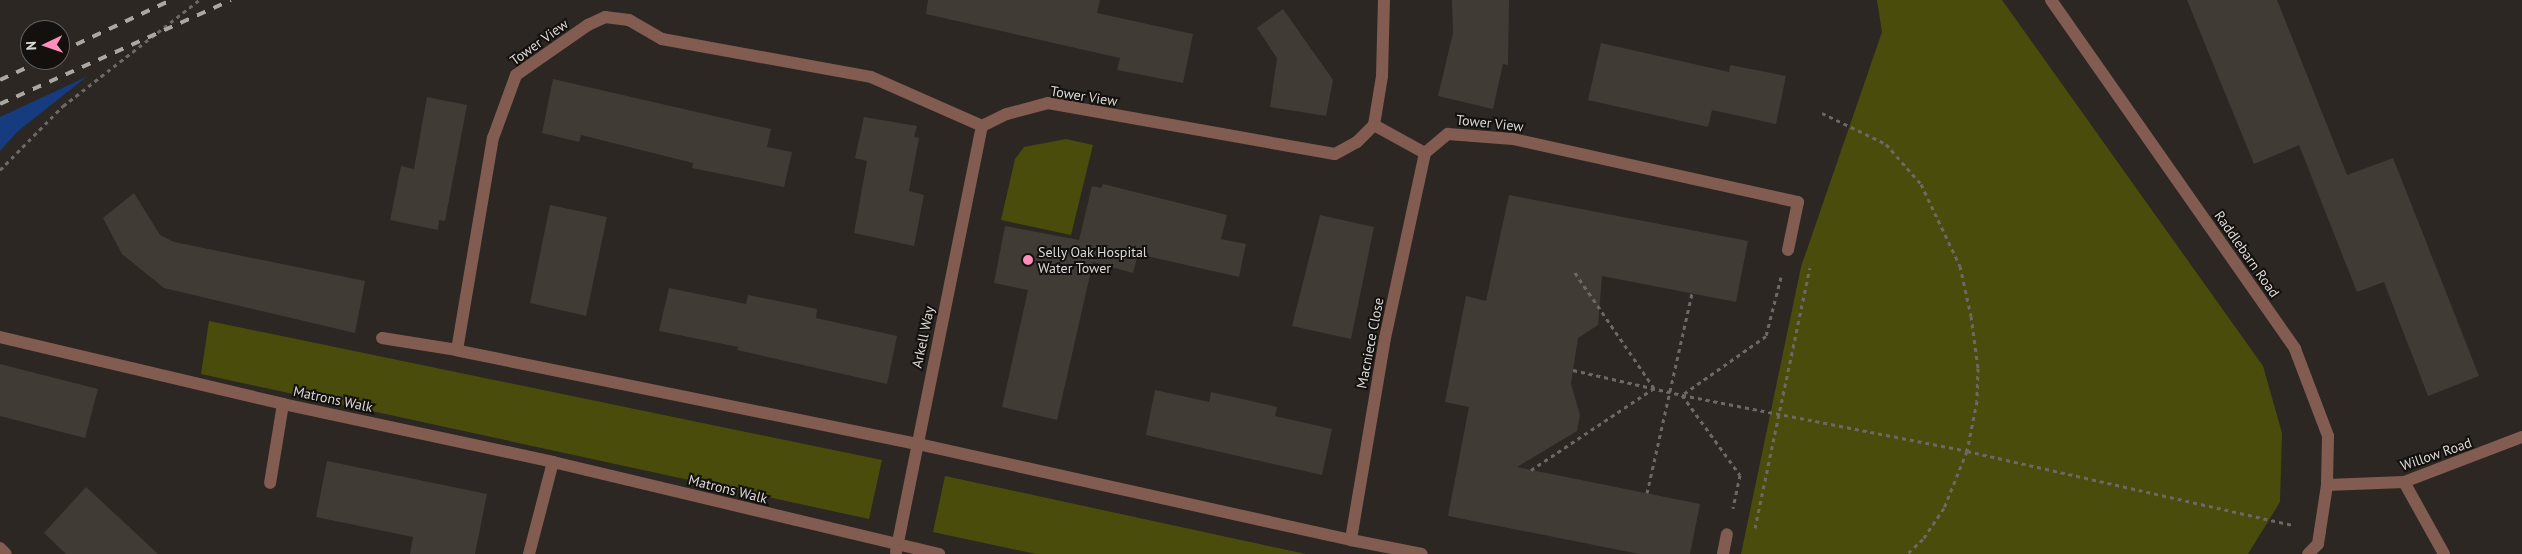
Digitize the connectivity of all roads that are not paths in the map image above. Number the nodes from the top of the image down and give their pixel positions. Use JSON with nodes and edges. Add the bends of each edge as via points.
{"nodes":[{"id":1,"x":1384,"y":0,"type":"edge"},
{"id":2,"x":2051,"y":0,"type":"edge"},
{"id":3,"x":1374,"y":125,"type":"junction"},
{"id":4,"x":982,"y":126,"type":"junction"},
{"id":5,"x":1424,"y":153,"type":"junction"},
{"id":6,"x":1788,"y":250,"type":"road end"},
{"id":7,"x":0,"y":337,"type":"edge"},
{"id":8,"x":382,"y":338,"type":"dead end"},
{"id":9,"x":457,"y":350,"type":"junction"},
{"id":10,"x":283,"y":404,"type":"junction"},
{"id":11,"x":2522,"y":438,"type":"edge"},
{"id":12,"x":917,"y":444,"type":"junction"},
{"id":13,"x":552,"y":462,"type":"junction"},
{"id":14,"x":2404,"y":482,"type":"junction"},
{"id":15,"x":270,"y":484,"type":"dead end"},
{"id":16,"x":2327,"y":485,"type":"junction"},
{"id":17,"x":1727,"y":534,"type":"road end"},
{"id":18,"x":1351,"y":540,"type":"junction"},
{"id":19,"x":0,"y":548,"type":"edge"},
{"id":20,"x":896,"y":550,"type":"edge"},
{"id":21,"x":6,"y":554,"type":"edge"},
{"id":22,"x":529,"y":554,"type":"edge"},
{"id":23,"x":940,"y":554,"type":"edge"},
{"id":24,"x":1422,"y":554,"type":"edge"},
{"id":25,"x":1723,"y":554,"type":"edge"},
{"id":26,"x":2308,"y":554,"type":"edge"},
{"id":27,"x":2444,"y":554,"type":"edge"}],
"edges":[{"from":1,"to":3,"type":"street","via":[[1382,76]]},
{"from":2,"to":16,"type":"street","name":"Raddlebarn Road","via":[[2295,348],[2328,436]]},
{"from":3,"to":4,"type":"street","name":"Tower View","via":[[1357,142],[1334,154],[1048,103],[1007,114]]},
{"from":3,"to":5,"type":"street"},
{"from":4,"to":9,"type":"street","name":"Tower View","via":[[871,77],[662,39],[629,20],[605,17],[588,25],[516,75],[493,138]]},
{"from":4,"to":12,"type":"street","name":"Arkell Way"},
{"from":5,"to":6,"type":"street","name":"Tower View","via":[[1448,134],[1513,139],[1798,202]]},
{"from":5,"to":18,"type":"street","name":"Macniece Close","via":[[1385,338]]},
{"from":7,"to":10,"type":"street","name":"Matrons Walk"},
{"from":8,"to":9,"type":"street"},
{"from":9,"to":12,"type":"street"},
{"from":10,"to":13,"type":"street","name":"Matrons Walk"},
{"from":10,"to":15,"type":"street"},
{"from":11,"to":14,"type":"street","name":"Willow Road"},
{"from":12,"to":18,"type":"street"},
{"from":12,"to":20,"type":"street","name":"Arkell Way"},
{"from":13,"to":20,"type":"street","name":"Matrons Walk"},
{"from":13,"to":22,"type":"street"},
{"from":14,"to":16,"type":"street","name":"Willow Road"},
{"from":14,"to":27,"type":"street"},
{"from":16,"to":26,"type":"street","name":"Raddlebarn Road","via":[[2318,544]]},
{"from":17,"to":25,"type":"street"},
{"from":18,"to":24,"type":"street"},
{"from":19,"to":21,"type":"street"},
{"from":20,"to":23,"type":"street","name":"Matrons Walk"}]}
